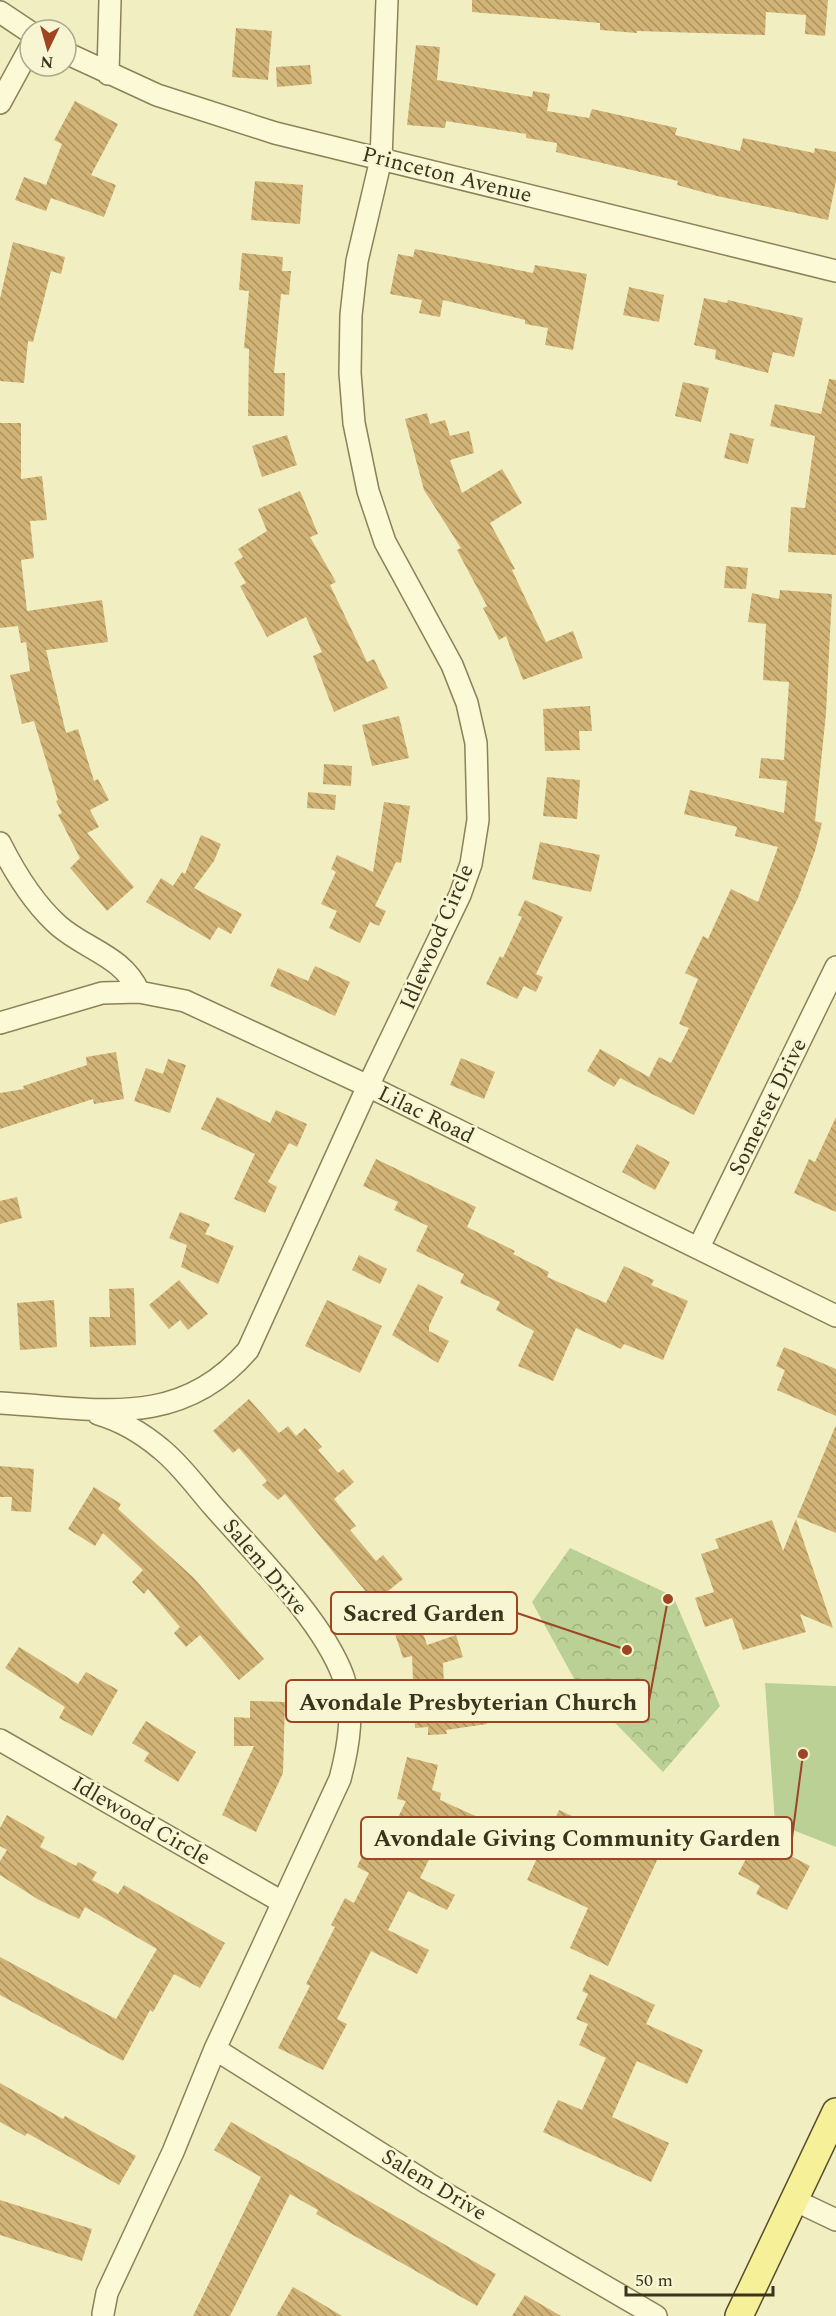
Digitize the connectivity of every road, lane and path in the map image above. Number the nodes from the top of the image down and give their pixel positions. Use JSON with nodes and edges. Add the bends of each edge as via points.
{"nodes":[{"id":1,"x":110,"y":0,"type":"edge"},
{"id":2,"x":387,"y":0,"type":"edge"},
{"id":3,"x":0,"y":12,"type":"edge"},
{"id":4,"x":18,"y":24,"type":"edge"},
{"id":5,"x":78,"y":59,"type":"edge"},
{"id":6,"x":18,"y":70,"type":"edge"},
{"id":7,"x":108,"y":74,"type":"junction"},
{"id":8,"x":0,"y":103,"type":"edge"},
{"id":9,"x":381,"y":159,"type":"junction"},
{"id":10,"x":836,"y":271,"type":"edge"},
{"id":11,"x":0,"y":843,"type":"edge"},
{"id":12,"x":836,"y":967,"type":"edge"},
{"id":13,"x":139,"y":992,"type":"junction"},
{"id":14,"x":0,"y":1023,"type":"edge"},
{"id":15,"x":368,"y":1086,"type":"junction"},
{"id":16,"x":699,"y":1247,"type":"junction"},
{"id":17,"x":836,"y":1316,"type":"edge"},
{"id":18,"x":0,"y":1403,"type":"edge"},
{"id":19,"x":80,"y":1408,"type":"junction"},
{"id":20,"x":0,"y":1740,"type":"edge"},
{"id":21,"x":282,"y":1902,"type":"junction"},
{"id":22,"x":215,"y":2049,"type":"junction"},
{"id":23,"x":836,"y":2112,"type":"edge"},
{"id":24,"x":794,"y":2200,"type":"junction"},
{"id":25,"x":836,"y":2220,"type":"edge"},
{"id":26,"x":103,"y":2314,"type":"dead end"},
{"id":27,"x":656,"y":2316,"type":"edge"},
{"id":28,"x":739,"y":2316,"type":"edge"}],
"edges":[{"from":1,"to":7,"type":"street"},
{"from":2,"to":9,"type":"street","name":"Idlewood Circle"},
{"from":3,"to":4,"type":"street"},
{"from":5,"to":7,"type":"street","name":"Princeton Avenue"},
{"from":6,"to":8,"type":"street"},
{"from":7,"to":9,"type":"street","name":"Princeton Avenue","via":[[189,107]]},
{"from":9,"to":10,"type":"street","name":"Princeton Avenue"},
{"from":9,"to":15,"type":"street","name":"Idlewood Circle","via":[[357,261],[351,315],[354,423],[368,491],[385,542],[452,666],[467,703],[473,722],[479,782],[471,864],[460,895]]},
{"from":11,"to":13,"type":"street","via":[[37,903],[58,925],[132,976]]},
{"from":12,"to":16,"type":"street","name":"Somerset Drive"},
{"from":13,"to":14,"type":"street","name":"Lilac Road","via":[[102,993]]},
{"from":13,"to":15,"type":"street","name":"Lilac Road","via":[[184,1001]]},
{"from":15,"to":16,"type":"street","name":"Lilac Road"},
{"from":15,"to":19,"type":"street","name":"Idlewood Circle","via":[[248,1350],[230,1372],[182,1400],[145,1408]]},
{"from":16,"to":17,"type":"street","name":"Lilac Road"},
{"from":18,"to":19,"type":"street","name":"Idlewood Circle"},
{"from":19,"to":21,"type":"street","name":"Salem Drive","via":[[125,1424],[164,1451],[258,1556],[332,1650],[343,1678],[350,1721],[348,1751],[322,1821]]},
{"from":20,"to":21,"type":"street","name":"Idlewood Circle"},
{"from":21,"to":22,"type":"street","name":"Salem Drive"},
{"from":22,"to":26,"type":"street","name":"Salem Drive","via":[[173,2152],[107,2293]]},
{"from":22,"to":27,"type":"street","name":"Salem Drive","via":[[429,2184]]},
{"from":23,"to":24,"type":"main road"},
{"from":24,"to":25,"type":"street"},
{"from":24,"to":28,"type":"main road"}]}
